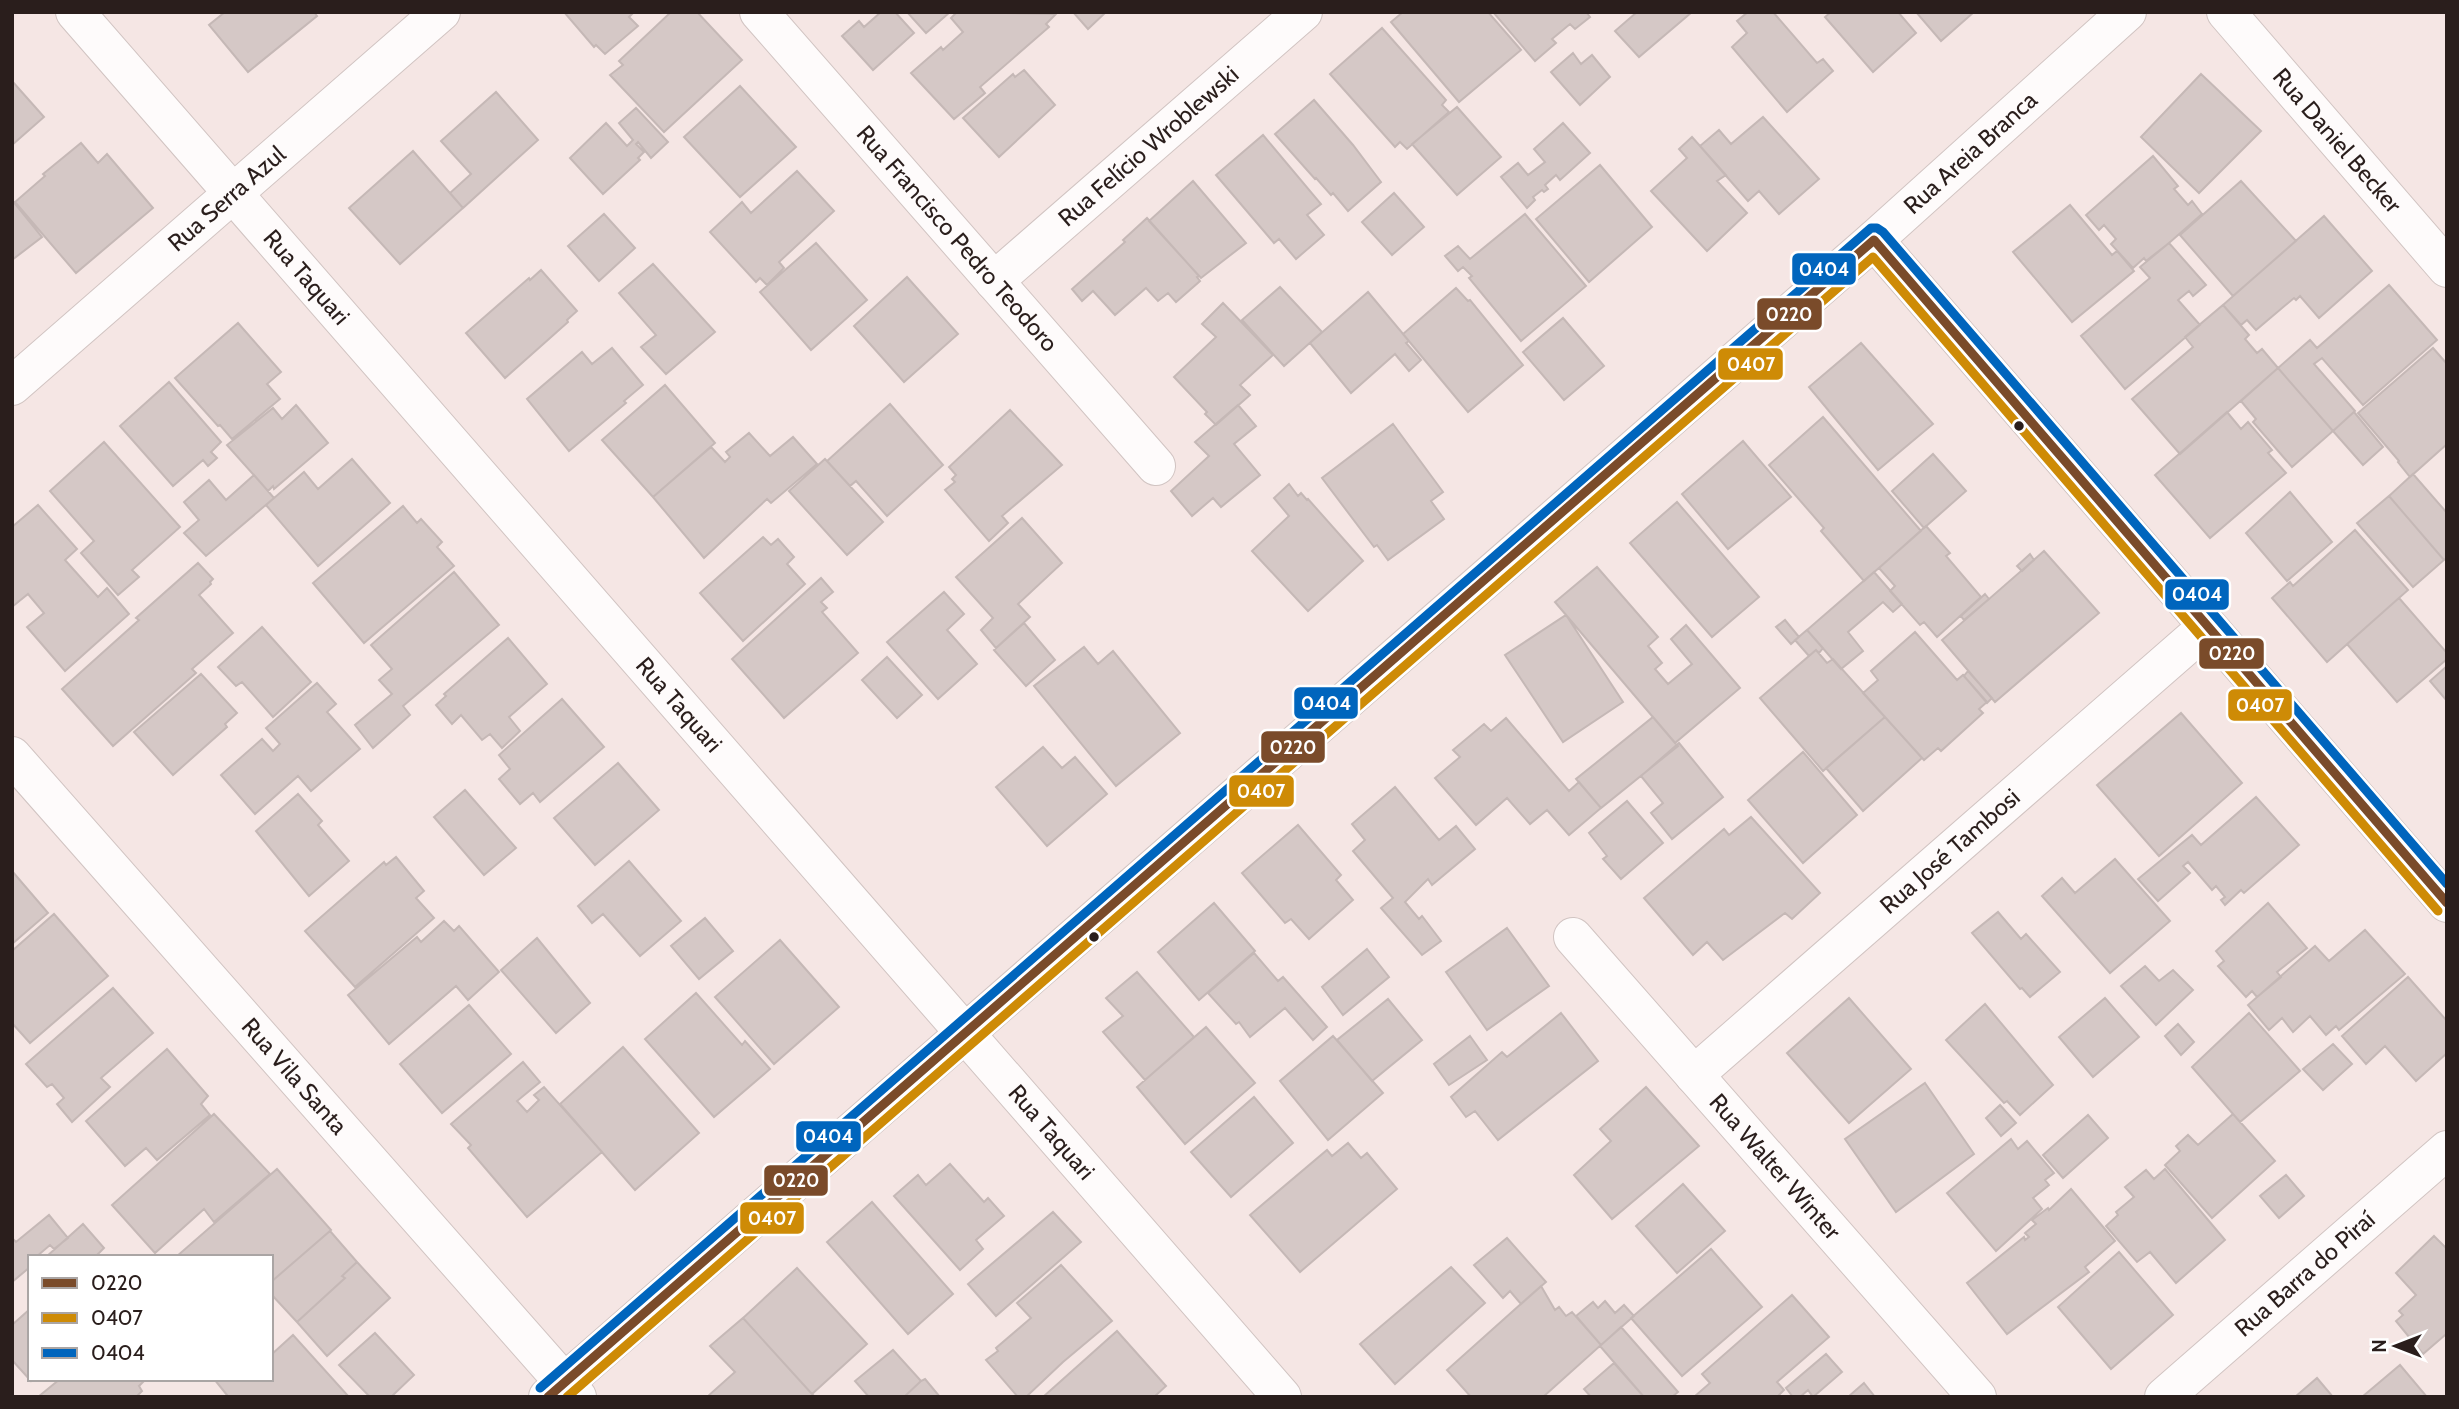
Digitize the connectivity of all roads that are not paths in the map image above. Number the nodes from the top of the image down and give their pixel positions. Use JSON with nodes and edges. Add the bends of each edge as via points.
{"nodes":[{"id":1,"x":75,"y":12,"type":"edge"},
{"id":2,"x":441,"y":12,"type":"edge"},
{"id":3,"x":759,"y":12,"type":"edge"},
{"id":4,"x":1303,"y":12,"type":"edge"},
{"id":5,"x":2127,"y":12,"type":"edge"},
{"id":6,"x":2226,"y":12,"type":"edge"},
{"id":7,"x":233,"y":193,"type":"junction"},
{"id":8,"x":1874,"y":240,"type":"junction"},
{"id":9,"x":2447,"y":268,"type":"edge"},
{"id":10,"x":994,"y":281,"type":"junction"},
{"id":11,"x":12,"y":386,"type":"edge"},
{"id":12,"x":1156,"y":466,"type":"dead end"},
{"id":13,"x":2207,"y":628,"type":"junction"},
{"id":14,"x":12,"y":756,"type":"edge"},
{"id":15,"x":2447,"y":903,"type":"edge"},
{"id":16,"x":1573,"y":937,"type":"dead end"},
{"id":17,"x":965,"y":1033,"type":"junction"},
{"id":18,"x":1694,"y":1075,"type":"junction"},
{"id":19,"x":2447,"y":1150,"type":"edge"},
{"id":20,"x":563,"y":1392,"type":"edge"},
{"id":21,"x":1282,"y":1397,"type":"edge"},
{"id":22,"x":1976,"y":1397,"type":"edge"},
{"id":23,"x":2164,"y":1397,"type":"edge"}],
"edges":[{"from":1,"to":7,"type":"street","name":"Rua Taquari"},
{"from":2,"to":7,"type":"street","name":"Rua Serra Azul"},
{"from":3,"to":10,"type":"street","name":"Rua Francisco Pedro Teodoro"},
{"from":4,"to":10,"type":"street","name":"Rua Felício Wroblewski"},
{"from":5,"to":8,"type":"street","name":"Rua Areia Branca"},
{"from":6,"to":9,"type":"street","name":"Rua Daniel Becker"},
{"from":7,"to":11,"type":"street","name":"Rua Serra Azul"},
{"from":7,"to":17,"type":"street","name":"Rua Taquari"},
{"from":8,"to":13,"type":"street"},
{"from":8,"to":17,"type":"street","name":"Rua Areia Branca"},
{"from":10,"to":12,"type":"street","name":"Rua Francisco Pedro Teodoro"},
{"from":13,"to":15,"type":"street"},
{"from":13,"to":18,"type":"street","name":"Rua José Tambosi"},
{"from":14,"to":20,"type":"street","name":"Rua Vila Santa"},
{"from":16,"to":18,"type":"street","name":"Rua Walter Winter"},
{"from":17,"to":20,"type":"street","name":"Rua Areia Branca"},
{"from":17,"to":21,"type":"street","name":"Rua Taquari"},
{"from":18,"to":22,"type":"street","name":"Rua Walter Winter"},
{"from":19,"to":23,"type":"street","name":"Rua Barra do Piraí"}]}
